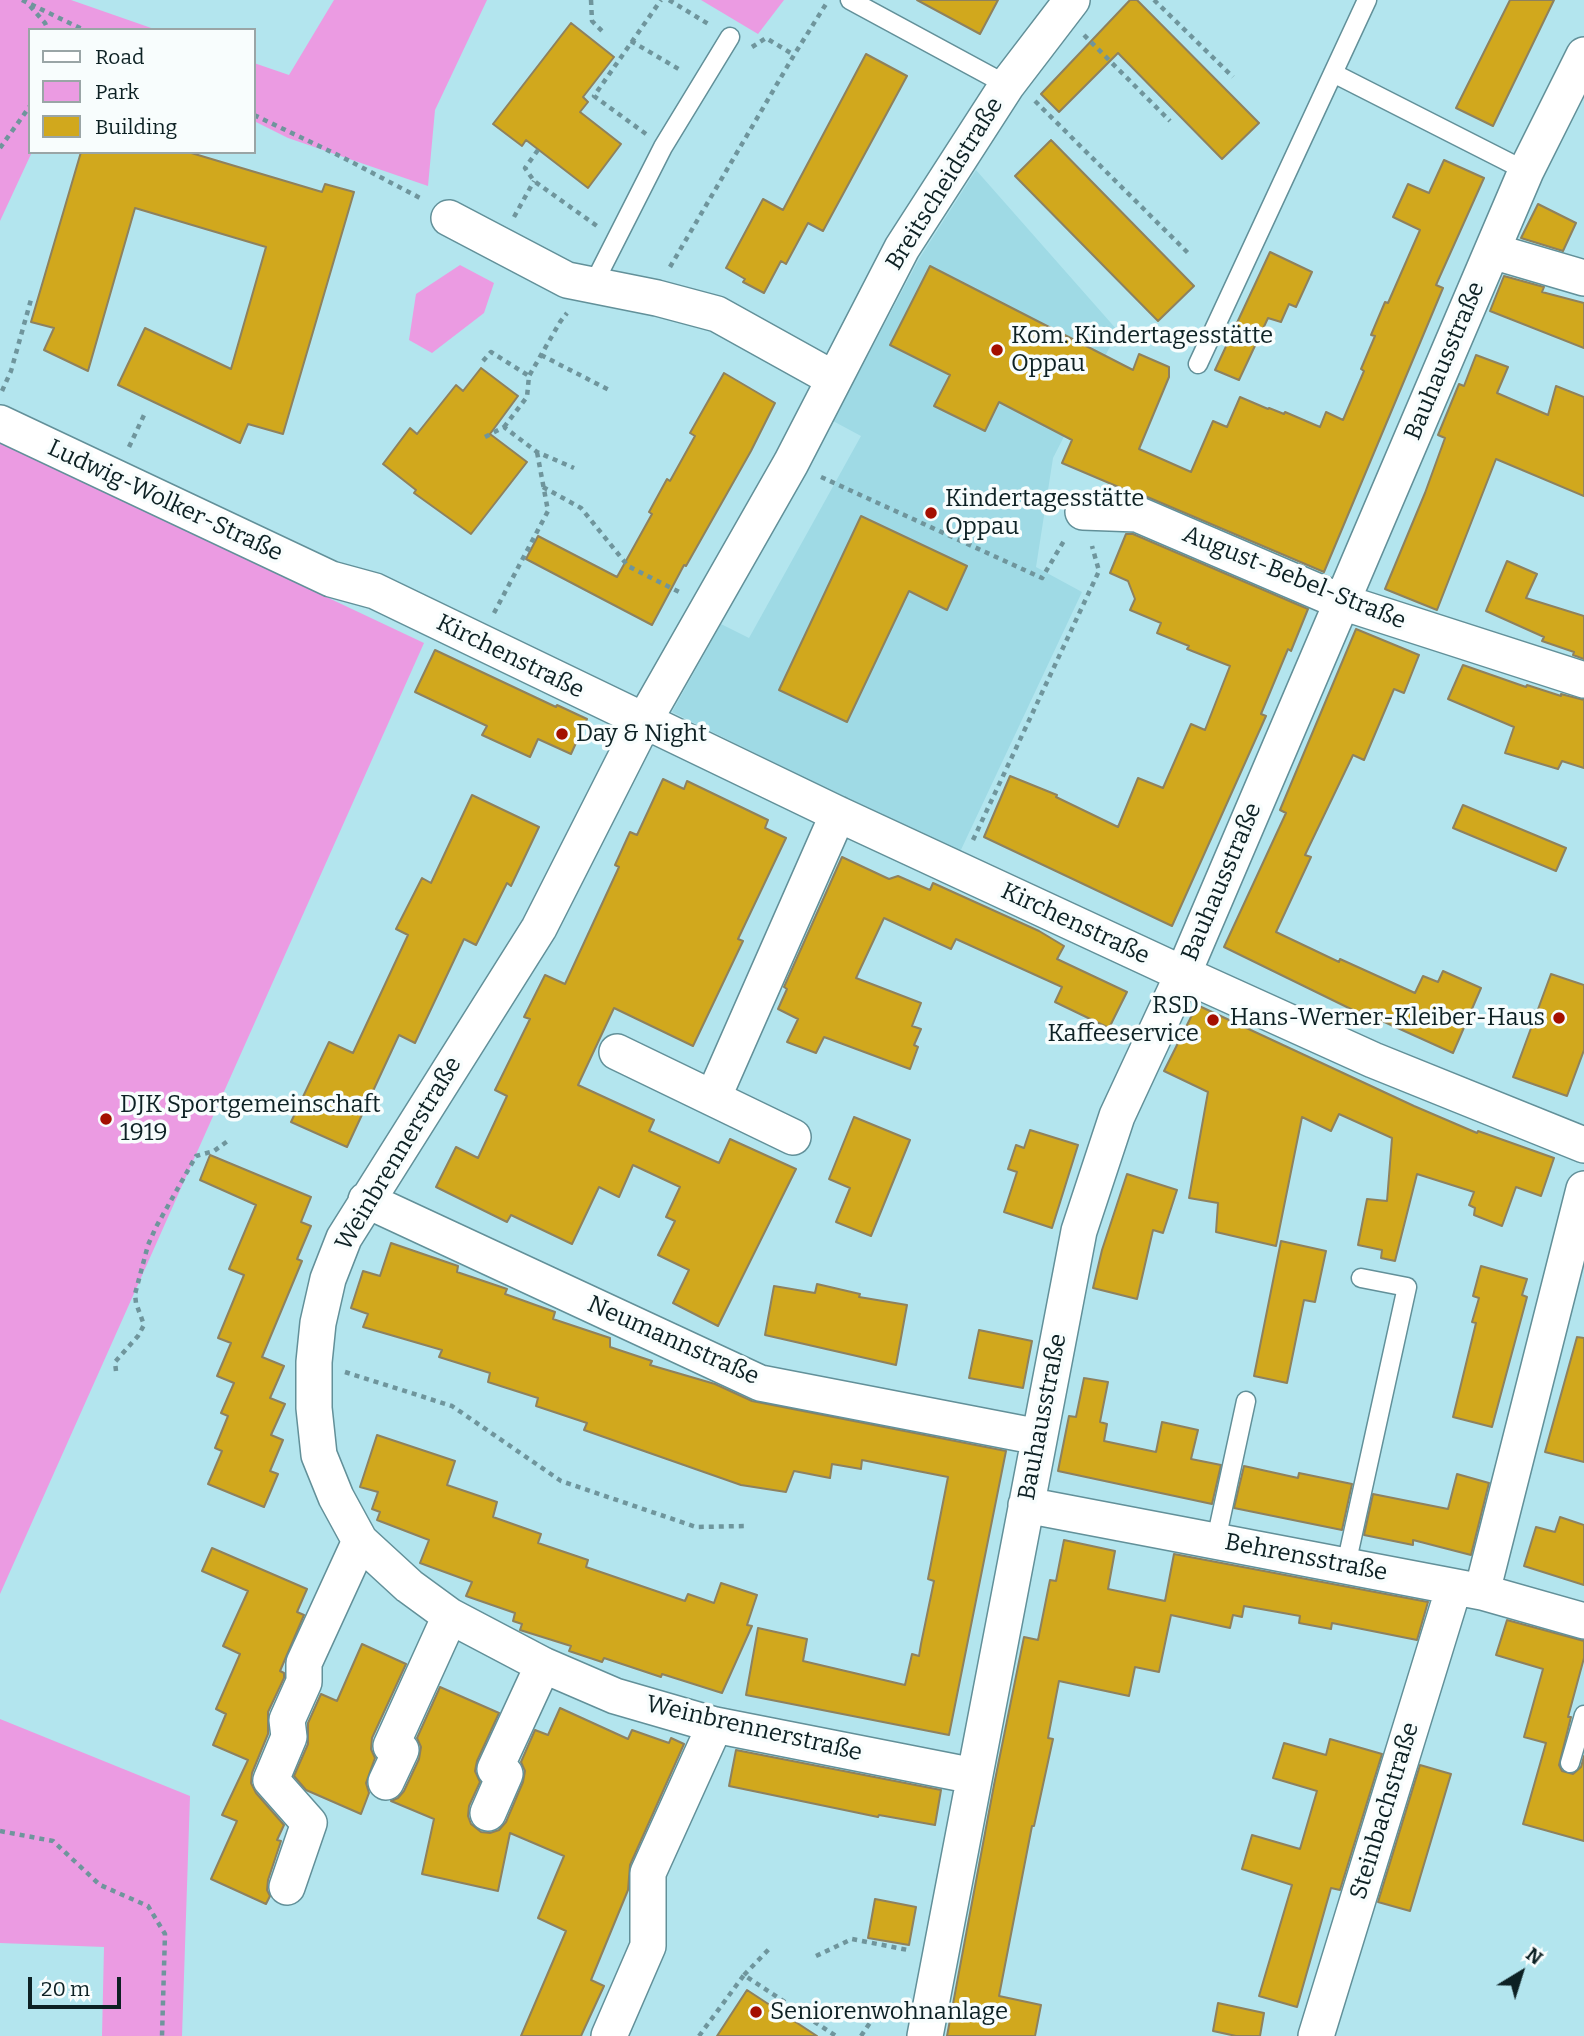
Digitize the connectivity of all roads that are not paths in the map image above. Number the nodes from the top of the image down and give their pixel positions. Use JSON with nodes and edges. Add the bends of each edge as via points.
{"nodes":[{"id":1,"x":850,"y":0,"type":"edge"},
{"id":2,"x":1367,"y":0,"type":"edge"},
{"id":3,"x":1067,"y":7,"type":"edge"},
{"id":4,"x":730,"y":37,"type":"dead end"},
{"id":5,"x":1584,"y":55,"type":"edge"},
{"id":6,"x":1333,"y":73,"type":"junction"},
{"id":7,"x":1009,"y":81,"type":"junction"},
{"id":8,"x":1526,"y":171,"type":"junction"},
{"id":9,"x":449,"y":218,"type":"road end"},
{"id":10,"x":1492,"y":251,"type":"junction"},
{"id":11,"x":1584,"y":278,"type":"edge"},
{"id":12,"x":593,"y":285,"type":"junction"},
{"id":13,"x":1198,"y":364,"type":"dead end"},
{"id":14,"x":834,"y":379,"type":"junction"},
{"id":15,"x":0,"y":423,"type":"edge"},
{"id":16,"x":1083,"y":512,"type":"road end"},
{"id":17,"x":331,"y":579,"type":"joint"},
{"id":18,"x":1342,"y":602,"type":"junction"},
{"id":19,"x":1584,"y":680,"type":"edge"},
{"id":20,"x":644,"y":721,"type":"junction"},
{"id":21,"x":838,"y":814,"type":"junction"},
{"id":22,"x":1183,"y":974,"type":"junction"},
{"id":23,"x":617,"y":1052,"type":"dead end"},
{"id":24,"x":713,"y":1098,"type":"junction"},
{"id":25,"x":793,"y":1137,"type":"dead end"},
{"id":26,"x":1584,"y":1145,"type":"edge"},
{"id":27,"x":1584,"y":1189,"type":"edge"},
{"id":28,"x":366,"y":1200,"type":"junction"},
{"id":29,"x":1361,"y":1278,"type":"dead end"},
{"id":30,"x":1245,"y":1401,"type":"dead end"},
{"id":31,"x":1039,"y":1437,"type":"junction"},
{"id":32,"x":1026,"y":1505,"type":"junction"},
{"id":33,"x":1216,"y":1540,"type":"junction"},
{"id":34,"x":360,"y":1541,"type":"junction"},
{"id":35,"x":1346,"y":1565,"type":"junction"},
{"id":36,"x":1468,"y":1589,"type":"junction"},
{"id":37,"x":450,"y":1616,"type":"junction"},
{"id":38,"x":1584,"y":1621,"type":"edge"},
{"id":39,"x":543,"y":1665,"type":"junction"},
{"id":40,"x":1584,"y":1715,"type":"edge"},
{"id":41,"x":715,"y":1725,"type":"junction"},
{"id":42,"x":1570,"y":1763,"type":"dead end"},
{"id":43,"x":974,"y":1776,"type":"junction"},
{"id":44,"x":386,"y":1782,"type":"dead end"},
{"id":45,"x":488,"y":1812,"type":"dead end"},
{"id":46,"x":287,"y":1887,"type":"dead end"},
{"id":47,"x":927,"y":2025,"type":"edge"},
{"id":48,"x":609,"y":2036,"type":"edge"},
{"id":49,"x":1316,"y":2036,"type":"edge"}],
"edges":[{"from":1,"to":7,"type":"lane"},
{"from":2,"to":6,"type":"lane"},
{"from":3,"to":7,"type":"street","name":"Breitscheidstraße"},
{"from":4,"to":12,"type":"lane","via":[[663,148]]},
{"from":5,"to":8,"type":"street","name":"Bauhausstraße"},
{"from":6,"to":8,"type":"lane"},
{"from":6,"to":13,"type":"lane"},
{"from":7,"to":14,"type":"street","name":"Breitscheidstraße","via":[[902,248]]},
{"from":8,"to":10,"type":"street","name":"Bauhausstraße"},
{"from":9,"to":12,"type":"street","via":[[567,280]]},
{"from":10,"to":11,"type":"street"},
{"from":10,"to":18,"type":"street","name":"Bauhausstraße"},
{"from":12,"to":14,"type":"street","via":[[717,314]]},
{"from":14,"to":20,"type":"street","name":"Breitscheidstraße"},
{"from":15,"to":17,"type":"street","name":"Ludwig-Wolker-Straße"},
{"from":16,"to":18,"type":"street","name":"August-Bebel-Straße","via":[[1137,514]]},
{"from":17,"to":20,"type":"street","name":"Kirchenstraße","via":[[375,591]]},
{"from":18,"to":19,"type":"street","name":"August-Bebel-Straße"},
{"from":18,"to":22,"type":"street","name":"Bauhausstraße"},
{"from":20,"to":21,"type":"street","name":"Kirchenstraße"},
{"from":20,"to":28,"type":"street","name":"Weinbrennerstraße","via":[[539,928]]},
{"from":21,"to":22,"type":"street","name":"Kirchenstraße"},
{"from":21,"to":24,"type":"street"},
{"from":22,"to":26,"type":"street","name":"Kirchenstraße","via":[[1373,1060]]},
{"from":22,"to":31,"type":"street","name":"Bauhausstraße","via":[[1117,1116],[1079,1231]]},
{"from":23,"to":24,"type":"street"},
{"from":24,"to":25,"type":"street"},
{"from":27,"to":36,"type":"street","name":"Steinbachstraße"},
{"from":28,"to":31,"type":"street","name":"Neumannstraße","via":[[760,1383]]},
{"from":28,"to":34,"type":"street","name":"Weinbrennerstraße","via":[[328,1279],[314,1362],[319,1455]]},
{"from":29,"to":35,"type":"lane","via":[[1407,1287]]},
{"from":30,"to":33,"type":"lane"},
{"from":31,"to":32,"type":"street","name":"Bauhausstraße"},
{"from":32,"to":33,"type":"street","name":"Behrensstraße"},
{"from":32,"to":43,"type":"street","name":"Bauhausstraße"},
{"from":33,"to":35,"type":"street","name":"Behrensstraße"},
{"from":34,"to":37,"type":"street","name":"Weinbrennerstraße"},
{"from":34,"to":46,"type":"street","via":[[304,1663],[304,1682],[287,1720],[289,1737],[271,1780],[309,1823]]},
{"from":35,"to":36,"type":"street","name":"Behrensstraße"},
{"from":36,"to":38,"type":"street","name":"Behrensstraße"},
{"from":36,"to":49,"type":"street","name":"Steinbachstraße"},
{"from":37,"to":39,"type":"street","name":"Weinbrennerstraße"},
{"from":37,"to":44,"type":"street","via":[[391,1746],[401,1750]]},
{"from":39,"to":41,"type":"street","name":"Weinbrennerstraße","via":[[615,1696]]},
{"from":39,"to":45,"type":"street","via":[[495,1769],[505,1774]]},
{"from":40,"to":42,"type":"lane"},
{"from":41,"to":43,"type":"street","name":"Weinbrennerstraße"},
{"from":41,"to":48,"type":"street","via":[[648,1873],[648,1946]]},
{"from":43,"to":47,"type":"street","name":"Bauhausstraße"}]}
